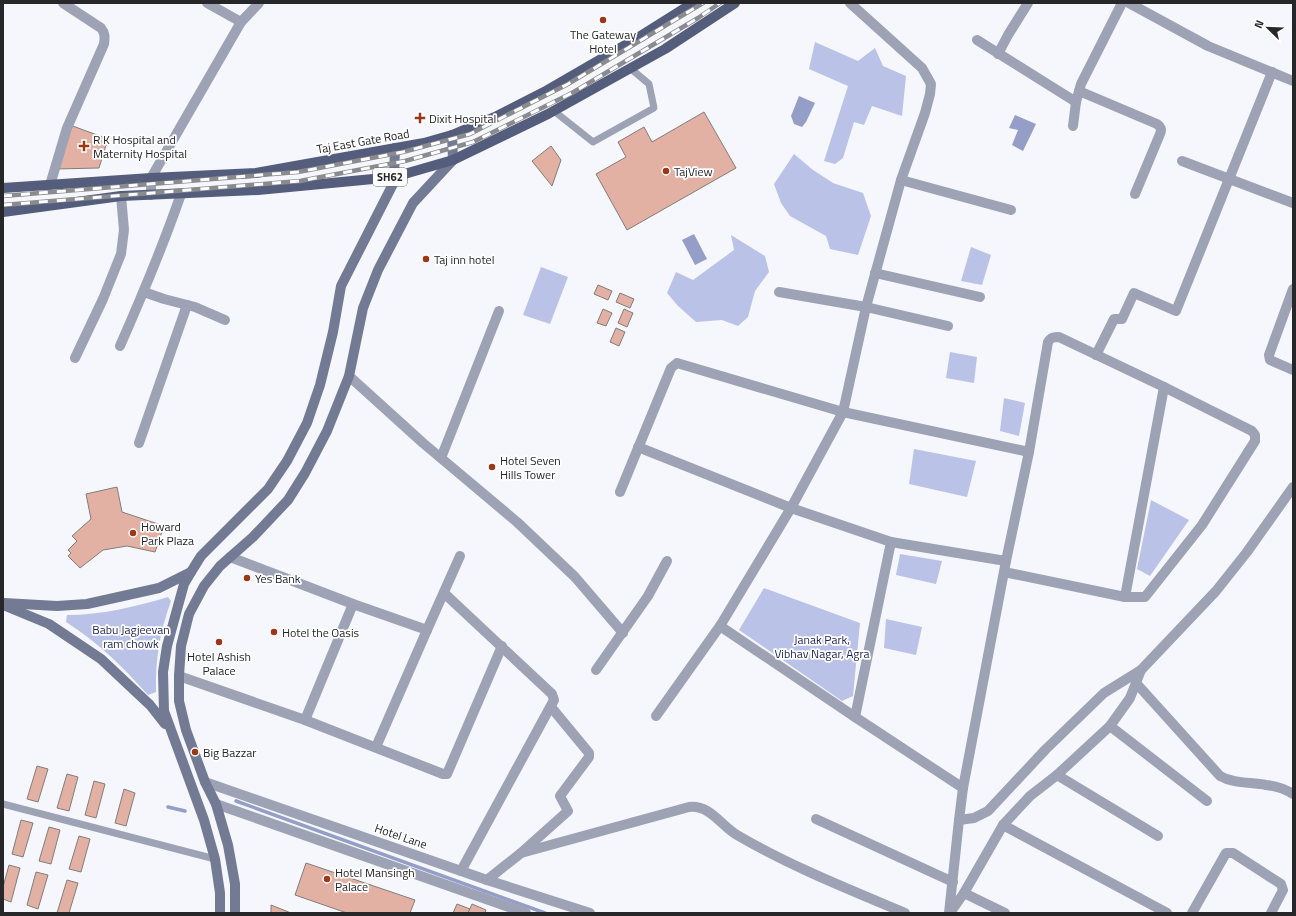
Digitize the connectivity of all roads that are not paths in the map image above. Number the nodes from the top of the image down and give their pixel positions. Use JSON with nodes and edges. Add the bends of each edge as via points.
{"nodes":[{"id":1,"x":63,"y":3,"type":"edge"},
{"id":2,"x":207,"y":3,"type":"edge"},
{"id":3,"x":259,"y":3,"type":"edge"},
{"id":4,"x":693,"y":3,"type":"edge"},
{"id":5,"x":735,"y":3,"type":"edge"},
{"id":6,"x":850,"y":3,"type":"edge"},
{"id":7,"x":1028,"y":3,"type":"edge"},
{"id":8,"x":1122,"y":3,"type":"edge"},
{"id":9,"x":1129,"y":3,"type":"edge"},
{"id":10,"x":1145,"y":7,"type":"edge"},
{"id":11,"x":241,"y":22,"type":"junction"},
{"id":12,"x":977,"y":40,"type":"dead end"},
{"id":13,"x":998,"y":54,"type":"junction"},
{"id":14,"x":630,"y":68,"type":"junction"},
{"id":15,"x":1272,"y":72,"type":"junction"},
{"id":16,"x":1293,"y":81,"type":"edge"},
{"id":17,"x":1078,"y":91,"type":"junction"},
{"id":18,"x":1076,"y":102,"type":"junction"},
{"id":19,"x":554,"y":111,"type":"junction"},
{"id":20,"x":1072,"y":126,"type":"dead end"},
{"id":21,"x":452,"y":135,"type":"junction"},
{"id":22,"x":395,"y":148,"type":"junction"},
{"id":23,"x":453,"y":160,"type":"junction"},
{"id":24,"x":1182,"y":161,"type":"dead end"},
{"id":25,"x":394,"y":176,"type":"junction"},
{"id":26,"x":151,"y":178,"type":"junction"},
{"id":27,"x":1229,"y":178,"type":"junction"},
{"id":28,"x":901,"y":180,"type":"junction"},
{"id":29,"x":50,"y":185,"type":"junction"},
{"id":30,"x":3,"y":188,"type":"edge"},
{"id":31,"x":181,"y":194,"type":"junction"},
{"id":32,"x":1135,"y":194,"type":"dead end"},
{"id":33,"x":151,"y":195,"type":"junction"},
{"id":34,"x":121,"y":196,"type":"junction"},
{"id":35,"x":1293,"y":203,"type":"edge"},
{"id":36,"x":1011,"y":210,"type":"dead end"},
{"id":37,"x":3,"y":212,"type":"edge"},
{"id":38,"x":875,"y":273,"type":"junction"},
{"id":39,"x":1293,"y":289,"type":"edge"},
{"id":40,"x":144,"y":292,"type":"junction"},
{"id":41,"x":779,"y":292,"type":"dead end"},
{"id":42,"x":980,"y":297,"type":"dead end"},
{"id":43,"x":187,"y":305,"type":"junction"},
{"id":44,"x":866,"y":307,"type":"junction"},
{"id":45,"x":499,"y":311,"type":"dead end"},
{"id":46,"x":225,"y":320,"type":"dead end"},
{"id":47,"x":948,"y":326,"type":"dead end"},
{"id":48,"x":120,"y":346,"type":"dead end"},
{"id":49,"x":1096,"y":355,"type":"junction"},
{"id":50,"x":75,"y":358,"type":"dead end"},
{"id":51,"x":1293,"y":370,"type":"edge"},
{"id":52,"x":349,"y":376,"type":"junction"},
{"id":53,"x":1164,"y":387,"type":"junction"},
{"id":54,"x":843,"y":412,"type":"junction"},
{"id":55,"x":139,"y":443,"type":"dead end"},
{"id":56,"x":638,"y":447,"type":"junction"},
{"id":57,"x":1030,"y":452,"type":"junction"},
{"id":58,"x":441,"y":458,"type":"junction"},
{"id":59,"x":1293,"y":487,"type":"edge"},
{"id":60,"x":620,"y":492,"type":"dead end"},
{"id":61,"x":791,"y":508,"type":"junction"},
{"id":62,"x":891,"y":542,"type":"junction"},
{"id":63,"x":460,"y":556,"type":"dead end"},
{"id":64,"x":230,"y":557,"type":"junction"},
{"id":65,"x":667,"y":561,"type":"dead end"},
{"id":66,"x":1006,"y":561,"type":"junction"},
{"id":67,"x":191,"y":572,"type":"junction"},
{"id":68,"x":1004,"y":572,"type":"junction"},
{"id":69,"x":444,"y":593,"type":"junction"},
{"id":70,"x":1125,"y":597,"type":"junction"},
{"id":71,"x":3,"y":604,"type":"edge"},
{"id":72,"x":353,"y":604,"type":"junction"},
{"id":73,"x":720,"y":626,"type":"junction"},
{"id":74,"x":426,"y":630,"type":"junction"},
{"id":75,"x":623,"y":633,"type":"junction"},
{"id":76,"x":502,"y":646,"type":"junction"},
{"id":77,"x":596,"y":670,"type":"dead end"},
{"id":78,"x":1141,"y":670,"type":"junction"},
{"id":79,"x":179,"y":676,"type":"junction"},
{"id":80,"x":1136,"y":683,"type":"junction"},
{"id":81,"x":551,"y":707,"type":"junction"},
{"id":82,"x":656,"y":716,"type":"dead end"},
{"id":83,"x":855,"y":718,"type":"junction"},
{"id":84,"x":305,"y":720,"type":"junction"},
{"id":85,"x":1110,"y":726,"type":"junction"},
{"id":86,"x":170,"y":731,"type":"junction"},
{"id":87,"x":376,"y":747,"type":"junction"},
{"id":88,"x":1057,"y":775,"type":"junction"},
{"id":89,"x":205,"y":782,"type":"junction"},
{"id":90,"x":964,"y":788,"type":"junction"},
{"id":91,"x":1293,"y":794,"type":"edge"},
{"id":92,"x":1207,"y":801,"type":"dead end"},
{"id":93,"x":3,"y":804,"type":"edge"},
{"id":94,"x":216,"y":804,"type":"junction"},
{"id":95,"x":816,"y":819,"type":"dead end"},
{"id":96,"x":959,"y":820,"type":"junction"},
{"id":97,"x":1003,"y":824,"type":"junction"},
{"id":98,"x":1158,"y":836,"type":"dead end"},
{"id":99,"x":521,"y":853,"type":"junction"},
{"id":100,"x":215,"y":859,"type":"junction"},
{"id":101,"x":426,"y":859,"type":"junction"},
{"id":102,"x":461,"y":871,"type":"junction"},
{"id":103,"x":420,"y":876,"type":"junction"},
{"id":104,"x":487,"y":880,"type":"junction"},
{"id":105,"x":953,"y":882,"type":"junction"},
{"id":106,"x":964,"y":893,"type":"junction"},
{"id":107,"x":220,"y":913,"type":"edge"},
{"id":108,"x":235,"y":913,"type":"edge"},
{"id":109,"x":526,"y":913,"type":"edge"},
{"id":110,"x":590,"y":913,"type":"edge"},
{"id":111,"x":905,"y":913,"type":"edge"},
{"id":112,"x":950,"y":913,"type":"edge"},
{"id":113,"x":1005,"y":913,"type":"edge"},
{"id":114,"x":1167,"y":913,"type":"edge"},
{"id":115,"x":1192,"y":913,"type":"edge"},
{"id":116,"x":1271,"y":913,"type":"edge"}],
"edges":[{"from":1,"to":29,"type":"street","via":[[101,28],[105,37],[67,128]]},
{"from":2,"to":11,"type":"street"},
{"from":3,"to":11,"type":"street"},
{"from":4,"to":21,"type":"main road","name":"Taj East Gate Road","number":"SH62","via":[[544,92]]},
{"from":5,"to":14,"type":"main road","number":"SH62","via":[[665,49]]},
{"from":6,"to":28,"type":"street","via":[[922,68],[931,84],[925,113]]},
{"from":7,"to":13,"type":"street"},
{"from":8,"to":17,"type":"street"},
{"from":9,"to":10,"type":"street"},
{"from":10,"to":15,"type":"street","via":[[1208,46]]},
{"from":11,"to":26,"type":"street"},
{"from":12,"to":13,"type":"street"},
{"from":13,"to":18,"type":"street"},
{"from":14,"to":19,"type":"main road","number":"SH62"},
{"from":14,"to":19,"type":"lane","via":[[649,84],[654,108],[593,142]]},
{"from":15,"to":16,"type":"street"},
{"from":15,"to":27,"type":"street"},
{"from":17,"to":18,"type":"street"},
{"from":17,"to":32,"type":"street","via":[[1160,126],[1160,134]]},
{"from":18,"to":20,"type":"street"},
{"from":19,"to":23,"type":"main road","number":"SH62"},
{"from":21,"to":22,"type":"main road","name":"Taj East Gate Road","number":"SH62"},
{"from":21,"to":23,"type":"main road"},
{"from":22,"to":25,"type":"main road"},
{"from":22,"to":26,"type":"main road","name":"Taj East Gate Road","number":"SH62","via":[[256,174]]},
{"from":23,"to":25,"type":"main road","number":"SH62"},
{"from":23,"to":52,"type":"main road","via":[[413,203],[378,270],[363,308]]},
{"from":24,"to":27,"type":"street"},
{"from":25,"to":31,"type":"main road","number":"SH62","via":[[258,190]]},
{"from":25,"to":67,"type":"main road","via":[[393,184],[341,286],[333,332],[308,423],[268,489],[201,556]]},
{"from":26,"to":29,"type":"main road","name":"Taj East Gate Road","number":"SH62"},
{"from":26,"to":33,"type":"street"},
{"from":27,"to":35,"type":"street"},
{"from":27,"to":49,"type":"street","via":[[1176,311],[1134,293],[1122,319],[1114,319]]},
{"from":28,"to":36,"type":"street"},
{"from":28,"to":38,"type":"street"},
{"from":29,"to":30,"type":"main road","name":"Taj East Gate Road","number":"SH62"},
{"from":31,"to":33,"type":"main road","number":"SH62"},
{"from":31,"to":40,"type":"street"},
{"from":33,"to":34,"type":"main road","number":"SH62"},
{"from":34,"to":37,"type":"main road","number":"SH62"},
{"from":34,"to":50,"type":"street","via":[[124,230],[121,254]]},
{"from":38,"to":42,"type":"street"},
{"from":38,"to":44,"type":"street"},
{"from":39,"to":51,"type":"street","via":[[1269,355],[1270,360]]},
{"from":40,"to":43,"type":"street"},
{"from":40,"to":48,"type":"street"},
{"from":41,"to":44,"type":"street"},
{"from":43,"to":46,"type":"street"},
{"from":43,"to":55,"type":"street"},
{"from":44,"to":47,"type":"street"},
{"from":44,"to":54,"type":"street"},
{"from":45,"to":58,"type":"street"},
{"from":49,"to":53,"type":"street"},
{"from":49,"to":57,"type":"street","via":[[1059,337],[1050,338]]},
{"from":52,"to":58,"type":"street"},
{"from":52,"to":64,"type":"main road","via":[[327,431],[288,500]]},
{"from":53,"to":70,"type":"street"},
{"from":53,"to":70,"type":"street","via":[[1252,431],[1255,441],[1202,525],[1148,596]]},
{"from":54,"to":56,"type":"street","via":[[677,363],[671,368]]},
{"from":54,"to":57,"type":"street"},
{"from":54,"to":61,"type":"street"},
{"from":56,"to":60,"type":"street"},
{"from":56,"to":61,"type":"street"},
{"from":57,"to":66,"type":"street"},
{"from":58,"to":75,"type":"street","via":[[517,522],[575,577]]},
{"from":59,"to":78,"type":"street","via":[[1216,591]]},
{"from":61,"to":62,"type":"street"},
{"from":61,"to":73,"type":"street"},
{"from":62,"to":66,"type":"street"},
{"from":62,"to":83,"type":"street"},
{"from":63,"to":69,"type":"street"},
{"from":64,"to":72,"type":"street"},
{"from":64,"to":79,"type":"main road","via":[[204,586],[189,614],[181,646]]},
{"from":65,"to":75,"type":"street","via":[[648,596]]},
{"from":66,"to":68,"type":"street"},
{"from":67,"to":71,"type":"main road","via":[[159,588],[87,604]]},
{"from":67,"to":86,"type":"main road","via":[[184,584],[167,646],[163,672],[164,711]]},
{"from":68,"to":70,"type":"street"},
{"from":68,"to":90,"type":"street"},
{"from":69,"to":74,"type":"street"},
{"from":69,"to":76,"type":"street"},
{"from":71,"to":86,"type":"main road","via":[[49,624],[101,659],[150,705]]},
{"from":72,"to":74,"type":"street"},
{"from":72,"to":84,"type":"street"},
{"from":73,"to":82,"type":"street"},
{"from":73,"to":83,"type":"street"},
{"from":74,"to":87,"type":"street"},
{"from":75,"to":77,"type":"street"},
{"from":76,"to":81,"type":"street","via":[[552,694],[554,700]]},
{"from":76,"to":87,"type":"street","via":[[447,774]]},
{"from":78,"to":80,"type":"street"},
{"from":78,"to":96,"type":"street","via":[[1104,693],[1046,749],[988,811],[974,818]]},
{"from":79,"to":84,"type":"street"},
{"from":79,"to":89,"type":"main road","via":[[179,701],[186,730]]},
{"from":80,"to":85,"type":"street","via":[[1130,698]]},
{"from":80,"to":91,"type":"street","via":[[1220,776],[1227,780],[1268,785]]},
{"from":81,"to":99,"type":"street","via":[[589,753],[589,757],[560,796],[568,811]]},
{"from":81,"to":102,"type":"street"},
{"from":83,"to":90,"type":"street"},
{"from":84,"to":87,"type":"street"},
{"from":85,"to":88,"type":"street"},
{"from":85,"to":92,"type":"street"},
{"from":86,"to":100,"type":"main road","via":[[204,820]]},
{"from":88,"to":97,"type":"street","via":[[1030,796]]},
{"from":88,"to":98,"type":"street"},
{"from":89,"to":94,"type":"main road"},
{"from":89,"to":101,"type":"street","name":"Hotel Lane"},
{"from":90,"to":96,"type":"street"},
{"from":93,"to":100,"type":"lane"},
{"from":94,"to":103,"type":"street"},
{"from":94,"to":108,"type":"main road","via":[[228,845],[235,884]]},
{"from":95,"to":105,"type":"street"},
{"from":96,"to":105,"type":"street"},
{"from":97,"to":106,"type":"street"},
{"from":97,"to":114,"type":"street"},
{"from":99,"to":104,"type":"street"},
{"from":99,"to":111,"type":"street","via":[[688,806],[698,807],[714,815],[735,834],[802,869]]},
{"from":100,"to":107,"type":"main road"},
{"from":101,"to":102,"type":"street","name":"Hotel Lane"},
{"from":101,"to":103,"type":"street"},
{"from":102,"to":104,"type":"street","name":"Hotel Lane"},
{"from":103,"to":109,"type":"street"},
{"from":104,"to":110,"type":"street","name":"Hotel Lane"},
{"from":105,"to":112,"type":"street"},
{"from":106,"to":112,"type":"street"},
{"from":106,"to":113,"type":"street"},
{"from":115,"to":116,"type":"street","via":[[1226,853],[1234,853],[1281,884],[1283,890]]}]}
